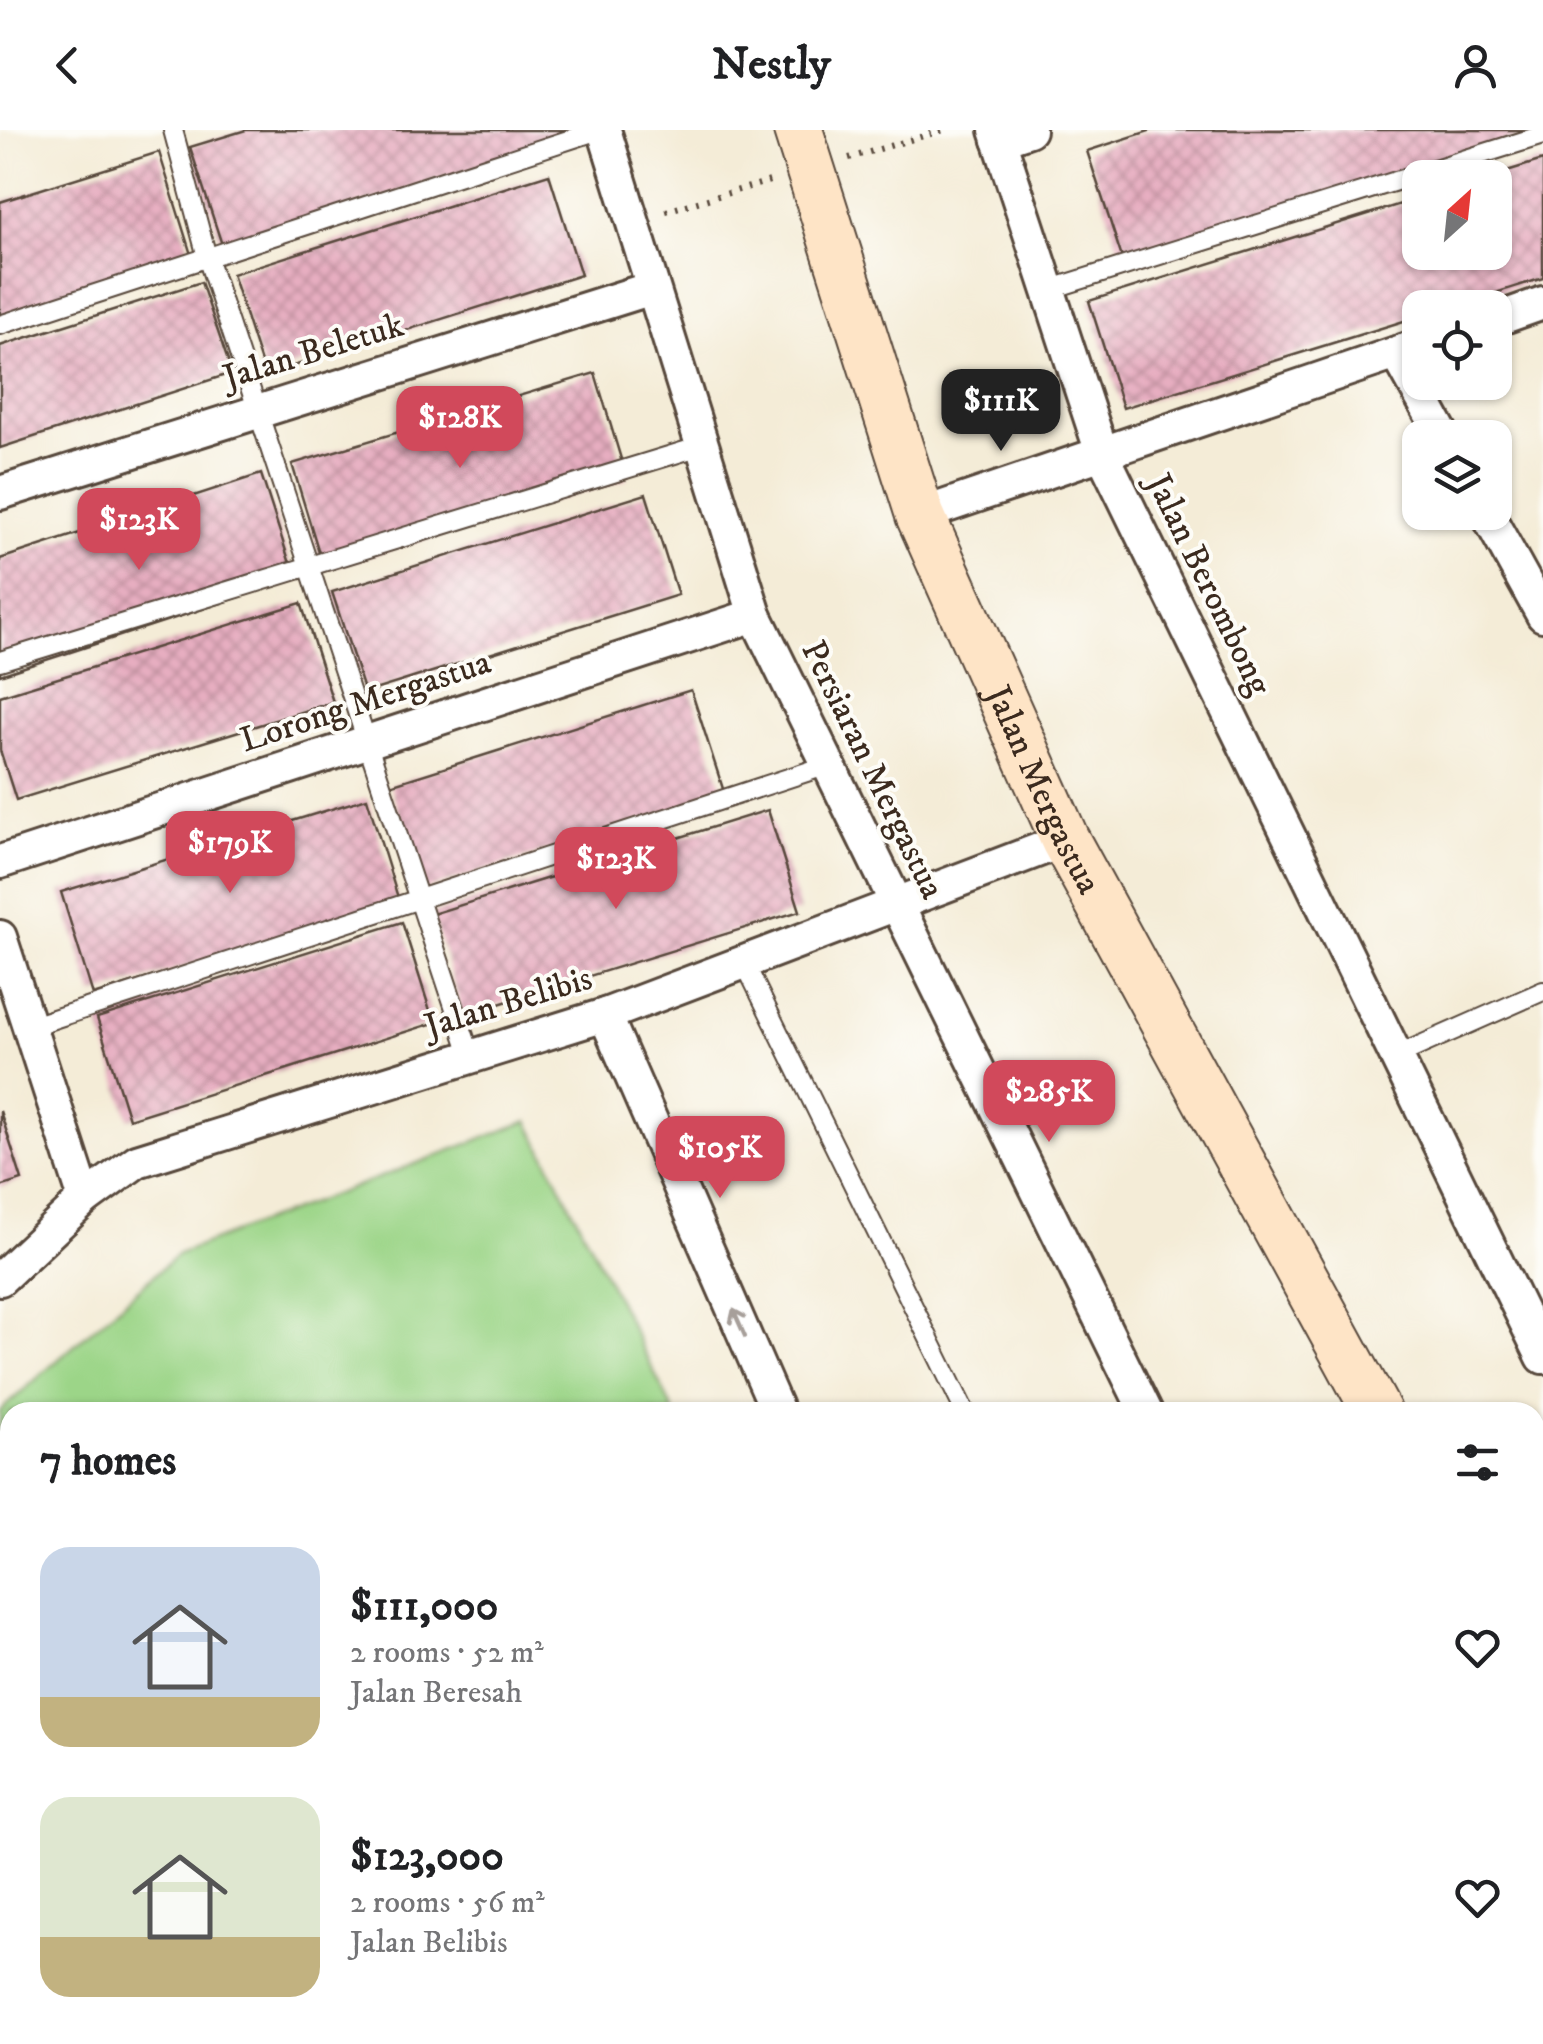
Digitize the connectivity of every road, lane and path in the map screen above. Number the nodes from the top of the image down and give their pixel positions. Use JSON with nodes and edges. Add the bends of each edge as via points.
{"nodes":[{"id":1,"x":173,"y":130,"type":"edge"},
{"id":2,"x":602,"y":130,"type":"edge"},
{"id":3,"x":798,"y":130,"type":"edge"},
{"id":4,"x":1008,"y":133,"type":"edge"},
{"id":5,"x":1543,"y":135,"type":"edge"},
{"id":6,"x":207,"y":257,"type":"junction"},
{"id":7,"x":652,"y":288,"type":"junction"},
{"id":8,"x":1048,"y":290,"type":"junction"},
{"id":9,"x":1543,"y":304,"type":"edge"},
{"id":10,"x":1512,"y":314,"type":"edge"},
{"id":11,"x":0,"y":325,"type":"edge"},
{"id":12,"x":1402,"y":351,"type":"edge"},
{"id":13,"x":258,"y":409,"type":"junction"},
{"id":14,"x":701,"y":446,"type":"junction"},
{"id":15,"x":1102,"y":453,"type":"junction"},
{"id":16,"x":0,"y":493,"type":"edge"},
{"id":17,"x":920,"y":515,"type":"junction"},
{"id":18,"x":1496,"y":530,"type":"edge"},
{"id":19,"x":310,"y":569,"type":"junction"},
{"id":20,"x":1543,"y":615,"type":"edge"},
{"id":21,"x":755,"y":616,"type":"junction"},
{"id":22,"x":0,"y":661,"type":"edge"},
{"id":23,"x":367,"y":741,"type":"junction"},
{"id":24,"x":828,"y":765,"type":"junction"},
{"id":25,"x":1066,"y":840,"type":"junction"},
{"id":26,"x":0,"y":862,"type":"edge"},
{"id":27,"x":419,"y":897,"type":"junction"},
{"id":28,"x":896,"y":905,"type":"junction"},
{"id":29,"x":0,"y":937,"type":"edge"},
{"id":30,"x":744,"y":962,"type":"junction"},
{"id":31,"x":1543,"y":991,"type":"edge"},
{"id":32,"x":605,"y":1015,"type":"junction"},
{"id":33,"x":29,"y":1027,"type":"junction"},
{"id":34,"x":470,"y":1054,"type":"junction"},
{"id":35,"x":1396,"y":1056,"type":"junction"},
{"id":36,"x":85,"y":1199,"type":"junction"},
{"id":37,"x":0,"y":1279,"type":"edge"},
{"id":38,"x":1543,"y":1356,"type":"edge"},
{"id":39,"x":774,"y":1402,"type":"edge"},
{"id":40,"x":961,"y":1402,"type":"edge"},
{"id":41,"x":1141,"y":1402,"type":"edge"},
{"id":42,"x":1373,"y":1402,"type":"edge"}],
"edges":[{"from":1,"to":6,"type":"lane"},
{"from":2,"to":6,"type":"lane"},
{"from":2,"to":7,"type":"street","name":"Persiaran Mergastua"},
{"from":3,"to":17,"type":"main road","name":"Jalan Mergastua"},
{"from":4,"to":8,"type":"street","name":"Jalan Berombong"},
{"from":5,"to":8,"type":"lane"},
{"from":6,"to":11,"type":"lane"},
{"from":6,"to":13,"type":"lane"},
{"from":7,"to":13,"type":"street","name":"Jalan Beletuk"},
{"from":7,"to":14,"type":"street","name":"Persiaran Mergastua"},
{"from":8,"to":15,"type":"street","name":"Jalan Berombong"},
{"from":9,"to":10,"type":"street"},
{"from":12,"to":15,"type":"street"},
{"from":13,"to":16,"type":"street","name":"Jalan Beletuk"},
{"from":13,"to":19,"type":"lane"},
{"from":14,"to":19,"type":"lane"},
{"from":14,"to":21,"type":"street","name":"Persiaran Mergastua"},
{"from":15,"to":17,"type":"street"},
{"from":15,"to":35,"type":"street","name":"Jalan Berombong"},
{"from":17,"to":25,"type":"main road","name":"Jalan Mergastua"},
{"from":18,"to":20,"type":"street"},
{"from":19,"to":22,"type":"lane"},
{"from":19,"to":23,"type":"lane"},
{"from":21,"to":23,"type":"street","name":"Lorong Mergastua"},
{"from":21,"to":24,"type":"street","name":"Persiaran Mergastua"},
{"from":23,"to":26,"type":"street","name":"Lorong Mergastua"},
{"from":23,"to":27,"type":"lane"},
{"from":24,"to":27,"type":"lane"},
{"from":24,"to":28,"type":"street","name":"Persiaran Mergastua"},
{"from":25,"to":28,"type":"street","name":"Jalan Belibis"},
{"from":25,"to":42,"type":"main road","name":"Jalan Mergastua"},
{"from":27,"to":33,"type":"lane"},
{"from":27,"to":34,"type":"lane"},
{"from":28,"to":30,"type":"street","name":"Jalan Belibis"},
{"from":28,"to":41,"type":"street","name":"Persiaran Mergastua"},
{"from":29,"to":33,"type":"street"},
{"from":30,"to":32,"type":"street","name":"Jalan Belibis"},
{"from":30,"to":40,"type":"lane"},
{"from":31,"to":35,"type":"lane"},
{"from":32,"to":34,"type":"street","name":"Jalan Belibis"},
{"from":39,"to":32,"type":"street","one_way":true},
{"from":33,"to":36,"type":"street"},
{"from":34,"to":36,"type":"street","name":"Jalan Belibis","via":[[138,1162]]},
{"from":35,"to":38,"type":"street","name":"Jalan Berombong"},
{"from":36,"to":37,"type":"street","name":"Jalan Belibis"}]}
